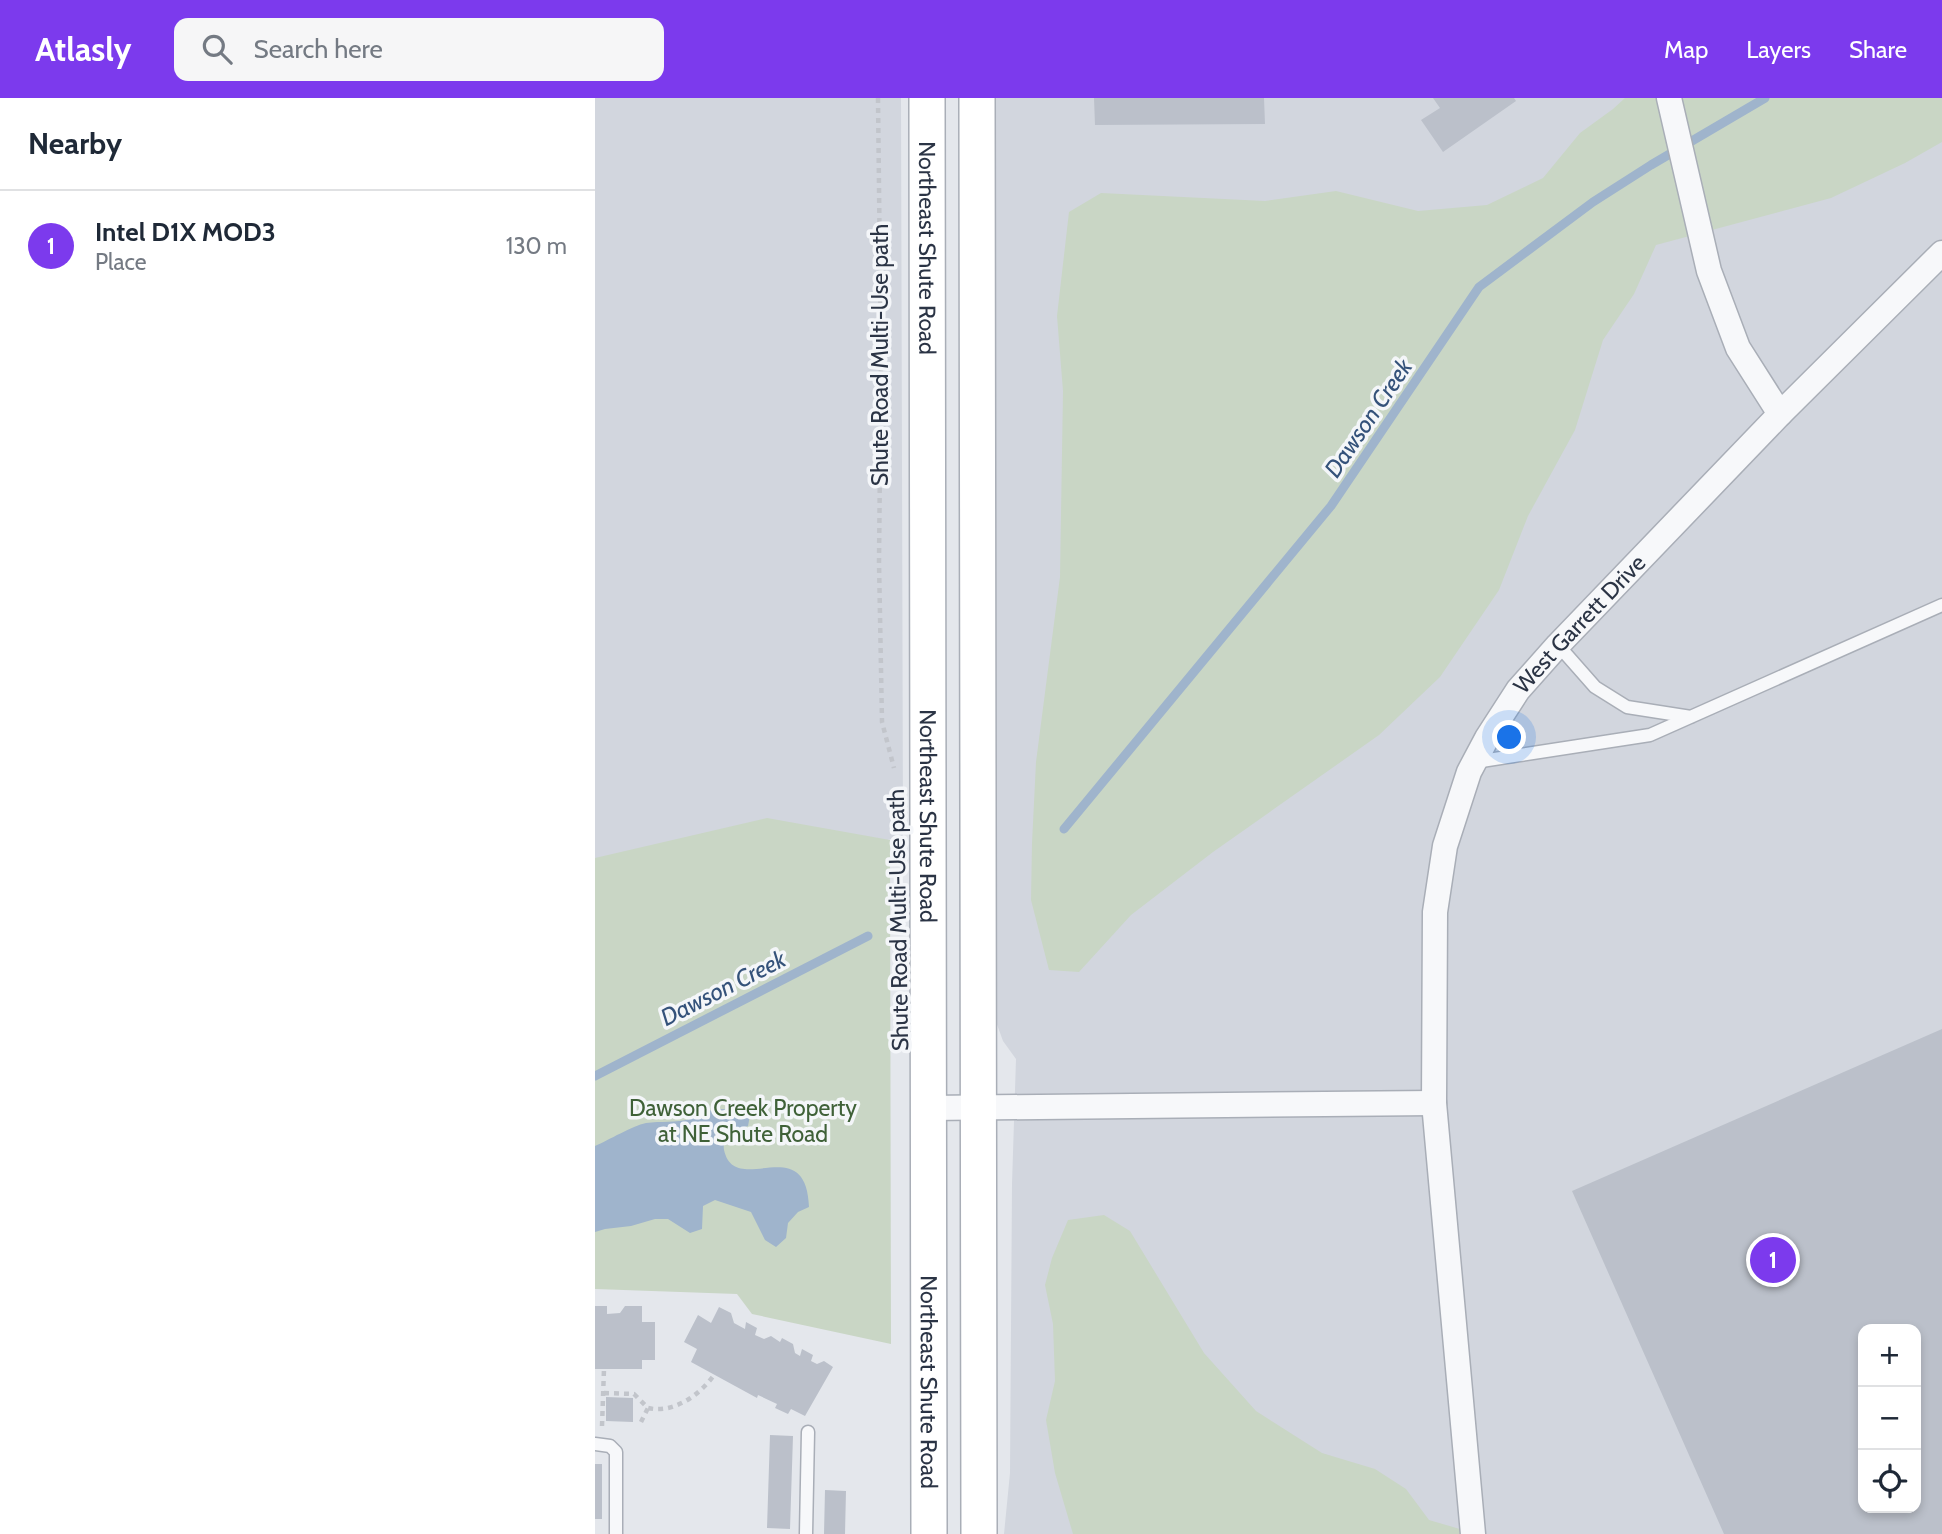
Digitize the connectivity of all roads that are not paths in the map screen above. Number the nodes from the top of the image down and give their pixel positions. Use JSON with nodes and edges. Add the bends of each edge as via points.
{"nodes":[{"id":1,"x":927,"y":98,"type":"edge"},
{"id":2,"x":977,"y":98,"type":"edge"},
{"id":3,"x":1669,"y":98,"type":"edge"},
{"id":4,"x":1942,"y":253,"type":"edge"},
{"id":5,"x":1780,"y":414,"type":"junction"},
{"id":6,"x":1942,"y":605,"type":"edge"},
{"id":7,"x":1558,"y":645,"type":"junction"},
{"id":8,"x":1691,"y":717,"type":"junction"},
{"id":9,"x":1474,"y":763,"type":"junction"},
{"id":10,"x":1434,"y":1103,"type":"junction"},
{"id":11,"x":929,"y":1108,"type":"junction"},
{"id":12,"x":978,"y":1108,"type":"junction"},
{"id":13,"x":808,"y":1432,"type":"dead end"},
{"id":14,"x":595,"y":1444,"type":"edge"},
{"id":15,"x":616,"y":1534,"type":"edge"},
{"id":16,"x":806,"y":1534,"type":"edge"},
{"id":17,"x":929,"y":1534,"type":"edge"},
{"id":18,"x":979,"y":1534,"type":"edge"},
{"id":19,"x":1472,"y":1534,"type":"edge"}],
"edges":[{"from":1,"to":11,"type":"main road","name":"Northeast Shute Road"},
{"from":2,"to":12,"type":"main road"},
{"from":3,"to":5,"type":"street","via":[[1709,271],[1738,348]]},
{"from":4,"to":5,"type":"street","name":"West Garrett Drive"},
{"from":5,"to":7,"type":"street","name":"West Garrett Drive"},
{"from":6,"to":8,"type":"lane"},
{"from":7,"to":8,"type":"lane","via":[[1595,687],[1627,707]]},
{"from":7,"to":9,"type":"street","name":"West Garrett Drive","via":[[1518,691]]},
{"from":8,"to":9,"type":"lane","via":[[1650,735]]},
{"from":9,"to":10,"type":"street","name":"West Garrett Drive","via":[[1445,846],[1435,912]]},
{"from":10,"to":12,"type":"street"},
{"from":10,"to":19,"type":"street","name":"West Garrett Drive"},
{"from":11,"to":12,"type":"street"},
{"from":11,"to":17,"type":"main road","name":"Northeast Shute Road"},
{"from":12,"to":18,"type":"main road"},
{"from":13,"to":16,"type":"lane"},
{"from":14,"to":15,"type":"lane","via":[[610,1446],[615,1452]]}]}
